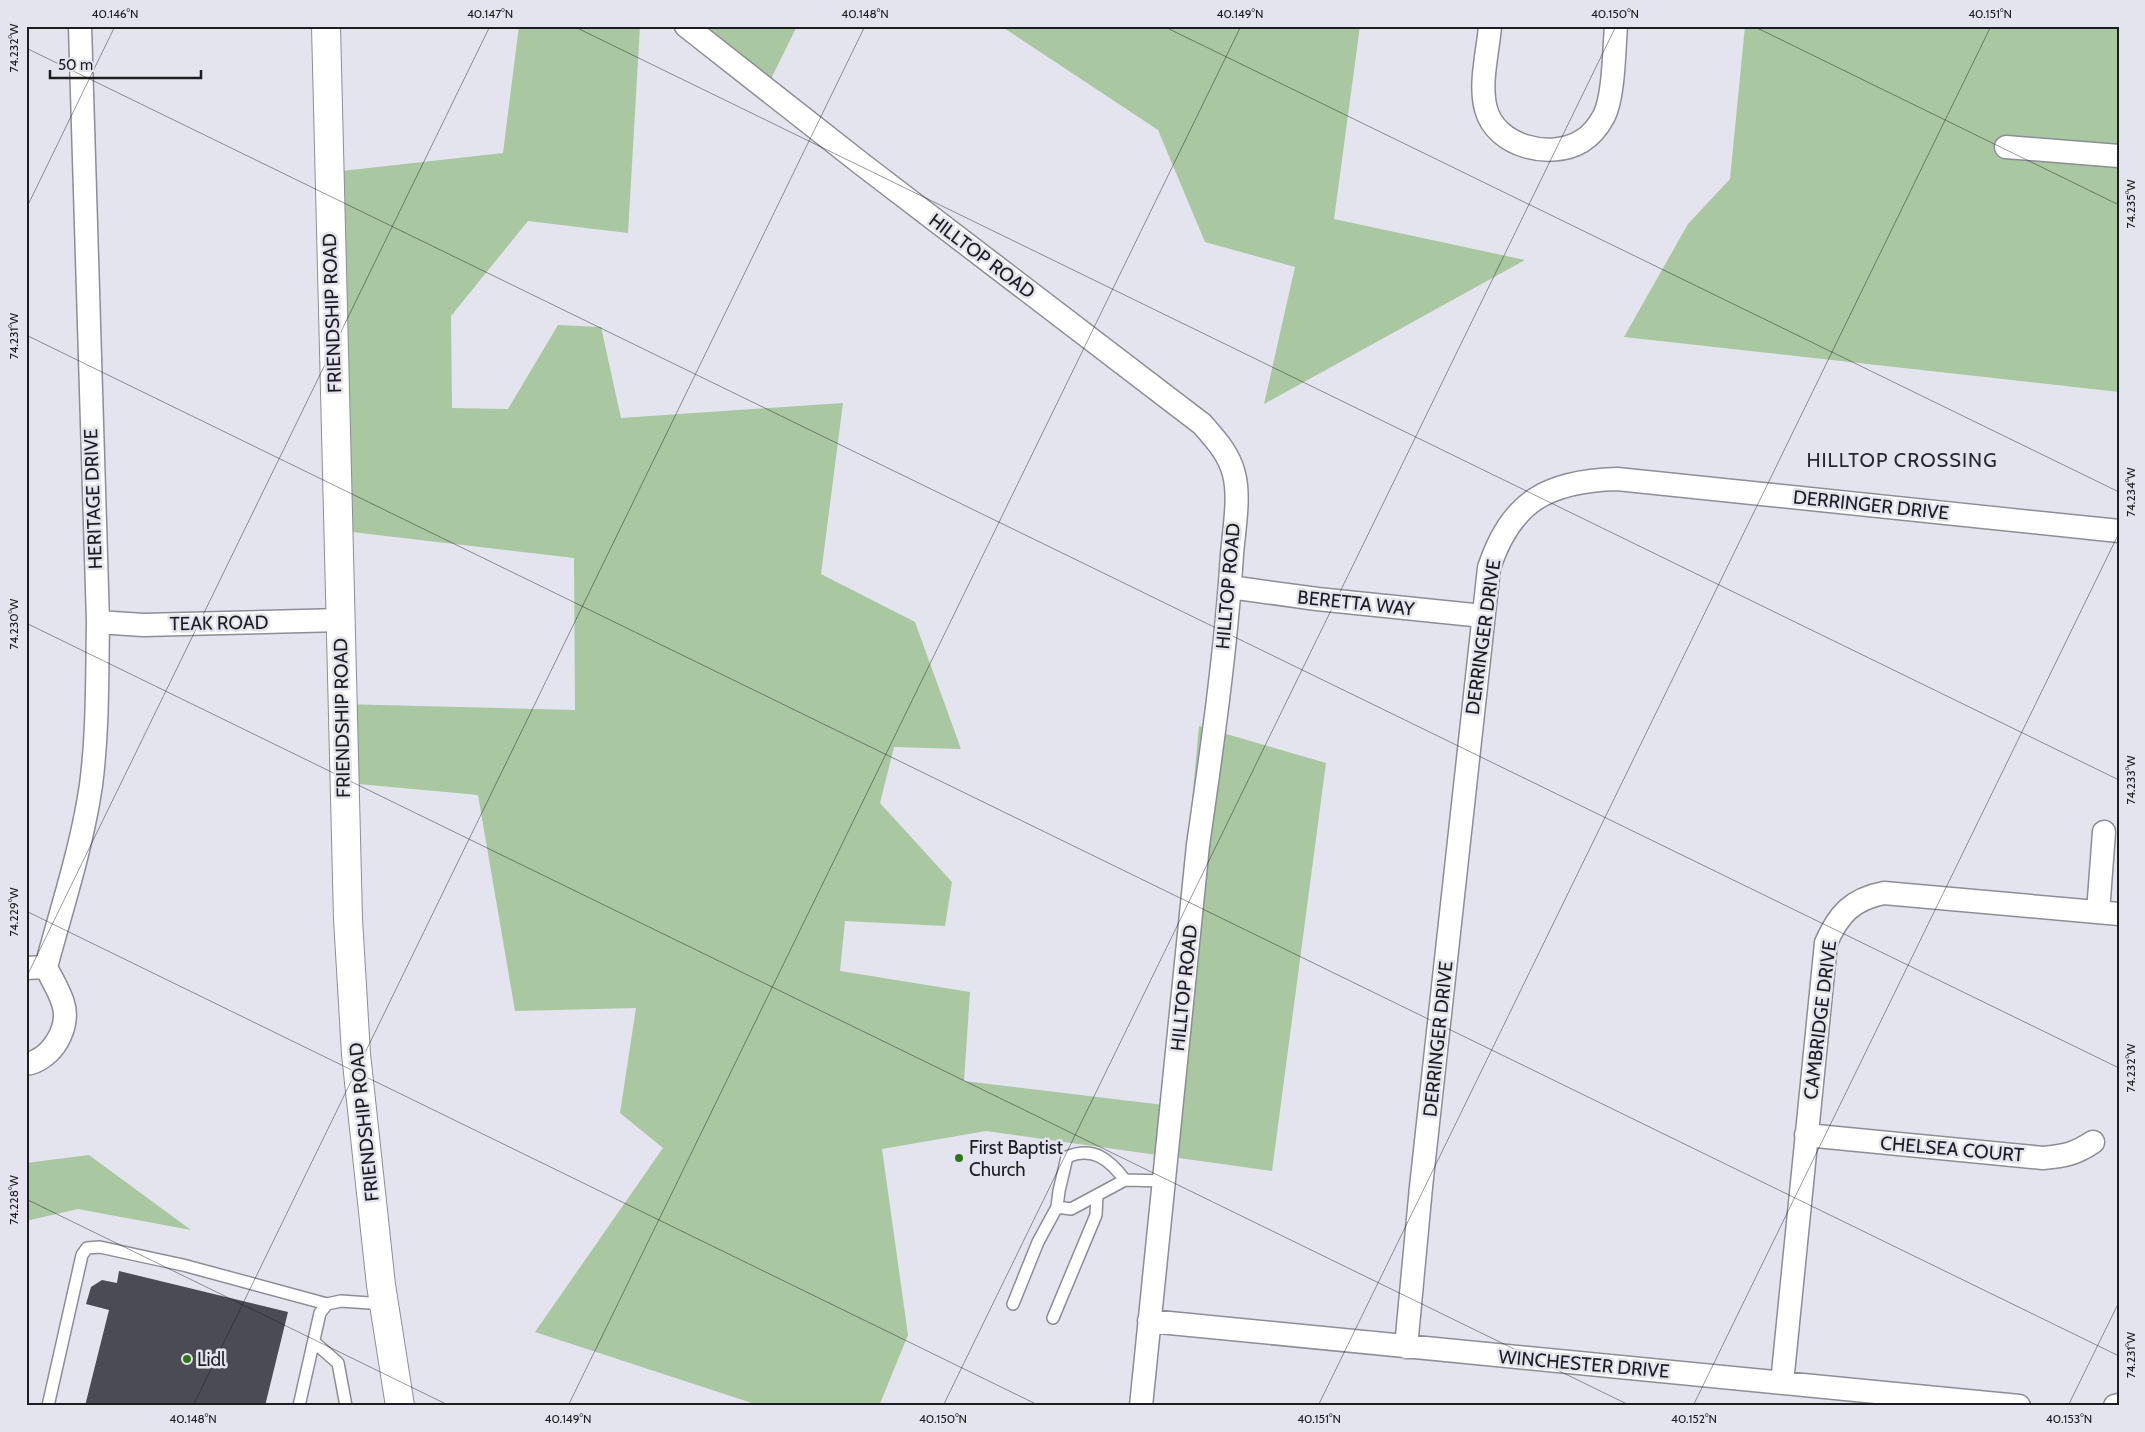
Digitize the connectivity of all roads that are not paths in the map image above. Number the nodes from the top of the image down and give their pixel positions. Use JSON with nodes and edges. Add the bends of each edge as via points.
{"nodes":[{"id":1,"x":80,"y":26,"type":"edge"},
{"id":2,"x":326,"y":26,"type":"edge"},
{"id":3,"x":686,"y":26,"type":"edge"},
{"id":4,"x":1490,"y":26,"type":"edge"},
{"id":5,"x":1616,"y":26,"type":"edge"},
{"id":6,"x":2006,"y":147,"type":"dead end"},
{"id":7,"x":2119,"y":156,"type":"edge"},
{"id":8,"x":2119,"y":531,"type":"edge"},
{"id":9,"x":1230,"y":587,"type":"junction"},
{"id":10,"x":1483,"y":616,"type":"junction"},
{"id":11,"x":341,"y":620,"type":"junction"},
{"id":12,"x":98,"y":622,"type":"junction"},
{"id":13,"x":2104,"y":832,"type":"dead end"},
{"id":14,"x":2108,"y":913,"type":"edge"},
{"id":15,"x":36,"y":967,"type":"edge"},
{"id":16,"x":26,"y":1064,"type":"edge"},
{"id":17,"x":1806,"y":1135,"type":"junction"},
{"id":18,"x":2093,"y":1142,"type":"dead end"},
{"id":19,"x":1125,"y":1180,"type":"junction"},
{"id":20,"x":1164,"y":1181,"type":"junction"},
{"id":21,"x":1097,"y":1195,"type":"junction"},
{"id":22,"x":1057,"y":1207,"type":"junction"},
{"id":23,"x":327,"y":1304,"type":"junction"},
{"id":24,"x":384,"y":1304,"type":"junction"},
{"id":25,"x":1013,"y":1304,"type":"dead end"},
{"id":26,"x":1053,"y":1318,"type":"dead end"},
{"id":27,"x":1149,"y":1321,"type":"junction"},
{"id":28,"x":314,"y":1342,"type":"junction"},
{"id":29,"x":1406,"y":1347,"type":"junction"},
{"id":30,"x":1782,"y":1382,"type":"junction"},
{"id":31,"x":2119,"y":1405,"type":"edge"},
{"id":32,"x":48,"y":1406,"type":"edge"},
{"id":33,"x":299,"y":1406,"type":"edge"},
{"id":34,"x":346,"y":1406,"type":"edge"},
{"id":35,"x":400,"y":1406,"type":"edge"},
{"id":36,"x":1141,"y":1406,"type":"edge"},
{"id":37,"x":2019,"y":1406,"type":"edge"},
{"id":38,"x":2115,"y":1406,"type":"edge"}],
"edges":[{"from":1,"to":12,"type":"street","name":"HERITAGE DRIVE"},
{"from":2,"to":11,"type":"street","name":"FRIENDSHIP ROAD"},
{"from":3,"to":9,"type":"street","name":"HILLTOP ROAD","via":[[1202,424],[1230,460],[1235,476]]},
{"from":4,"to":5,"type":"street","via":[[1484,90],[1491,121],[1515,142],[1545,149],[1564,148],[1580,142],[1597,128],[1609,98]]},
{"from":6,"to":7,"type":"street"},
{"from":8,"to":10,"type":"street","name":"DERRINGER DRIVE","via":[[1617,479],[1589,480],[1541,495],[1514,517],[1496,544],[1489,568]]},
{"from":9,"to":10,"type":"street","name":"BERETTA WAY","via":[[1317,600]]},
{"from":9,"to":20,"type":"street","name":"HILLTOP ROAD","via":[[1198,845]]},
{"from":10,"to":29,"type":"street","name":"DERRINGER DRIVE"},
{"from":11,"to":12,"type":"street","name":"TEAK ROAD","via":[[143,625]]},
{"from":11,"to":24,"type":"street","name":"FRIENDSHIP ROAD","via":[[344,834],[355,1031]]},
{"from":12,"to":15,"type":"street","name":"HERITAGE DRIVE","via":[[97,707],[91,787],[74,864]]},
{"from":13,"to":14,"type":"street"},
{"from":14,"to":17,"type":"street","name":"CAMBRIDGE DRIVE","via":[[1895,893],[1861,899],[1848,908],[1833,927],[1826,944]]},
{"from":15,"to":16,"type":"street","name":"HERITAGE DRIVE","via":[[63,1003],[65,1014],[62,1032],[54,1047],[40,1059]]},
{"from":17,"to":18,"type":"street","name":"CHELSEA COURT","via":[[2043,1158],[2076,1153]]},
{"from":17,"to":30,"type":"street","name":"CAMBRIDGE DRIVE"},
{"from":19,"to":20,"type":"lane"},
{"from":19,"to":21,"type":"lane"},
{"from":19,"to":22,"type":"lane","via":[[1114,1164],[1100,1156],[1080,1152],[1067,1157]]},
{"from":20,"to":27,"type":"street","name":"HILLTOP ROAD"},
{"from":21,"to":22,"type":"lane","via":[[1072,1209]]},
{"from":21,"to":26,"type":"lane","via":[[1096,1215]]},
{"from":22,"to":25,"type":"lane","via":[[1038,1242]]},
{"from":23,"to":24,"type":"lane","via":[[341,1301]]},
{"from":23,"to":28,"type":"lane","via":[[320,1313]]},
{"from":23,"to":32,"type":"lane","via":[[183,1265],[87,1248],[82,1255]]},
{"from":24,"to":35,"type":"street","name":"FRIENDSHIP ROAD"},
{"from":27,"to":29,"type":"street","name":"WINCHESTER DRIVE"},
{"from":27,"to":36,"type":"street","name":"HILLTOP ROAD"},
{"from":28,"to":33,"type":"lane"},
{"from":28,"to":34,"type":"lane","via":[[338,1363]]},
{"from":29,"to":30,"type":"street","name":"WINCHESTER DRIVE"},
{"from":30,"to":37,"type":"street","name":"WINCHESTER DRIVE"},
{"from":31,"to":38,"type":"street"}]}
